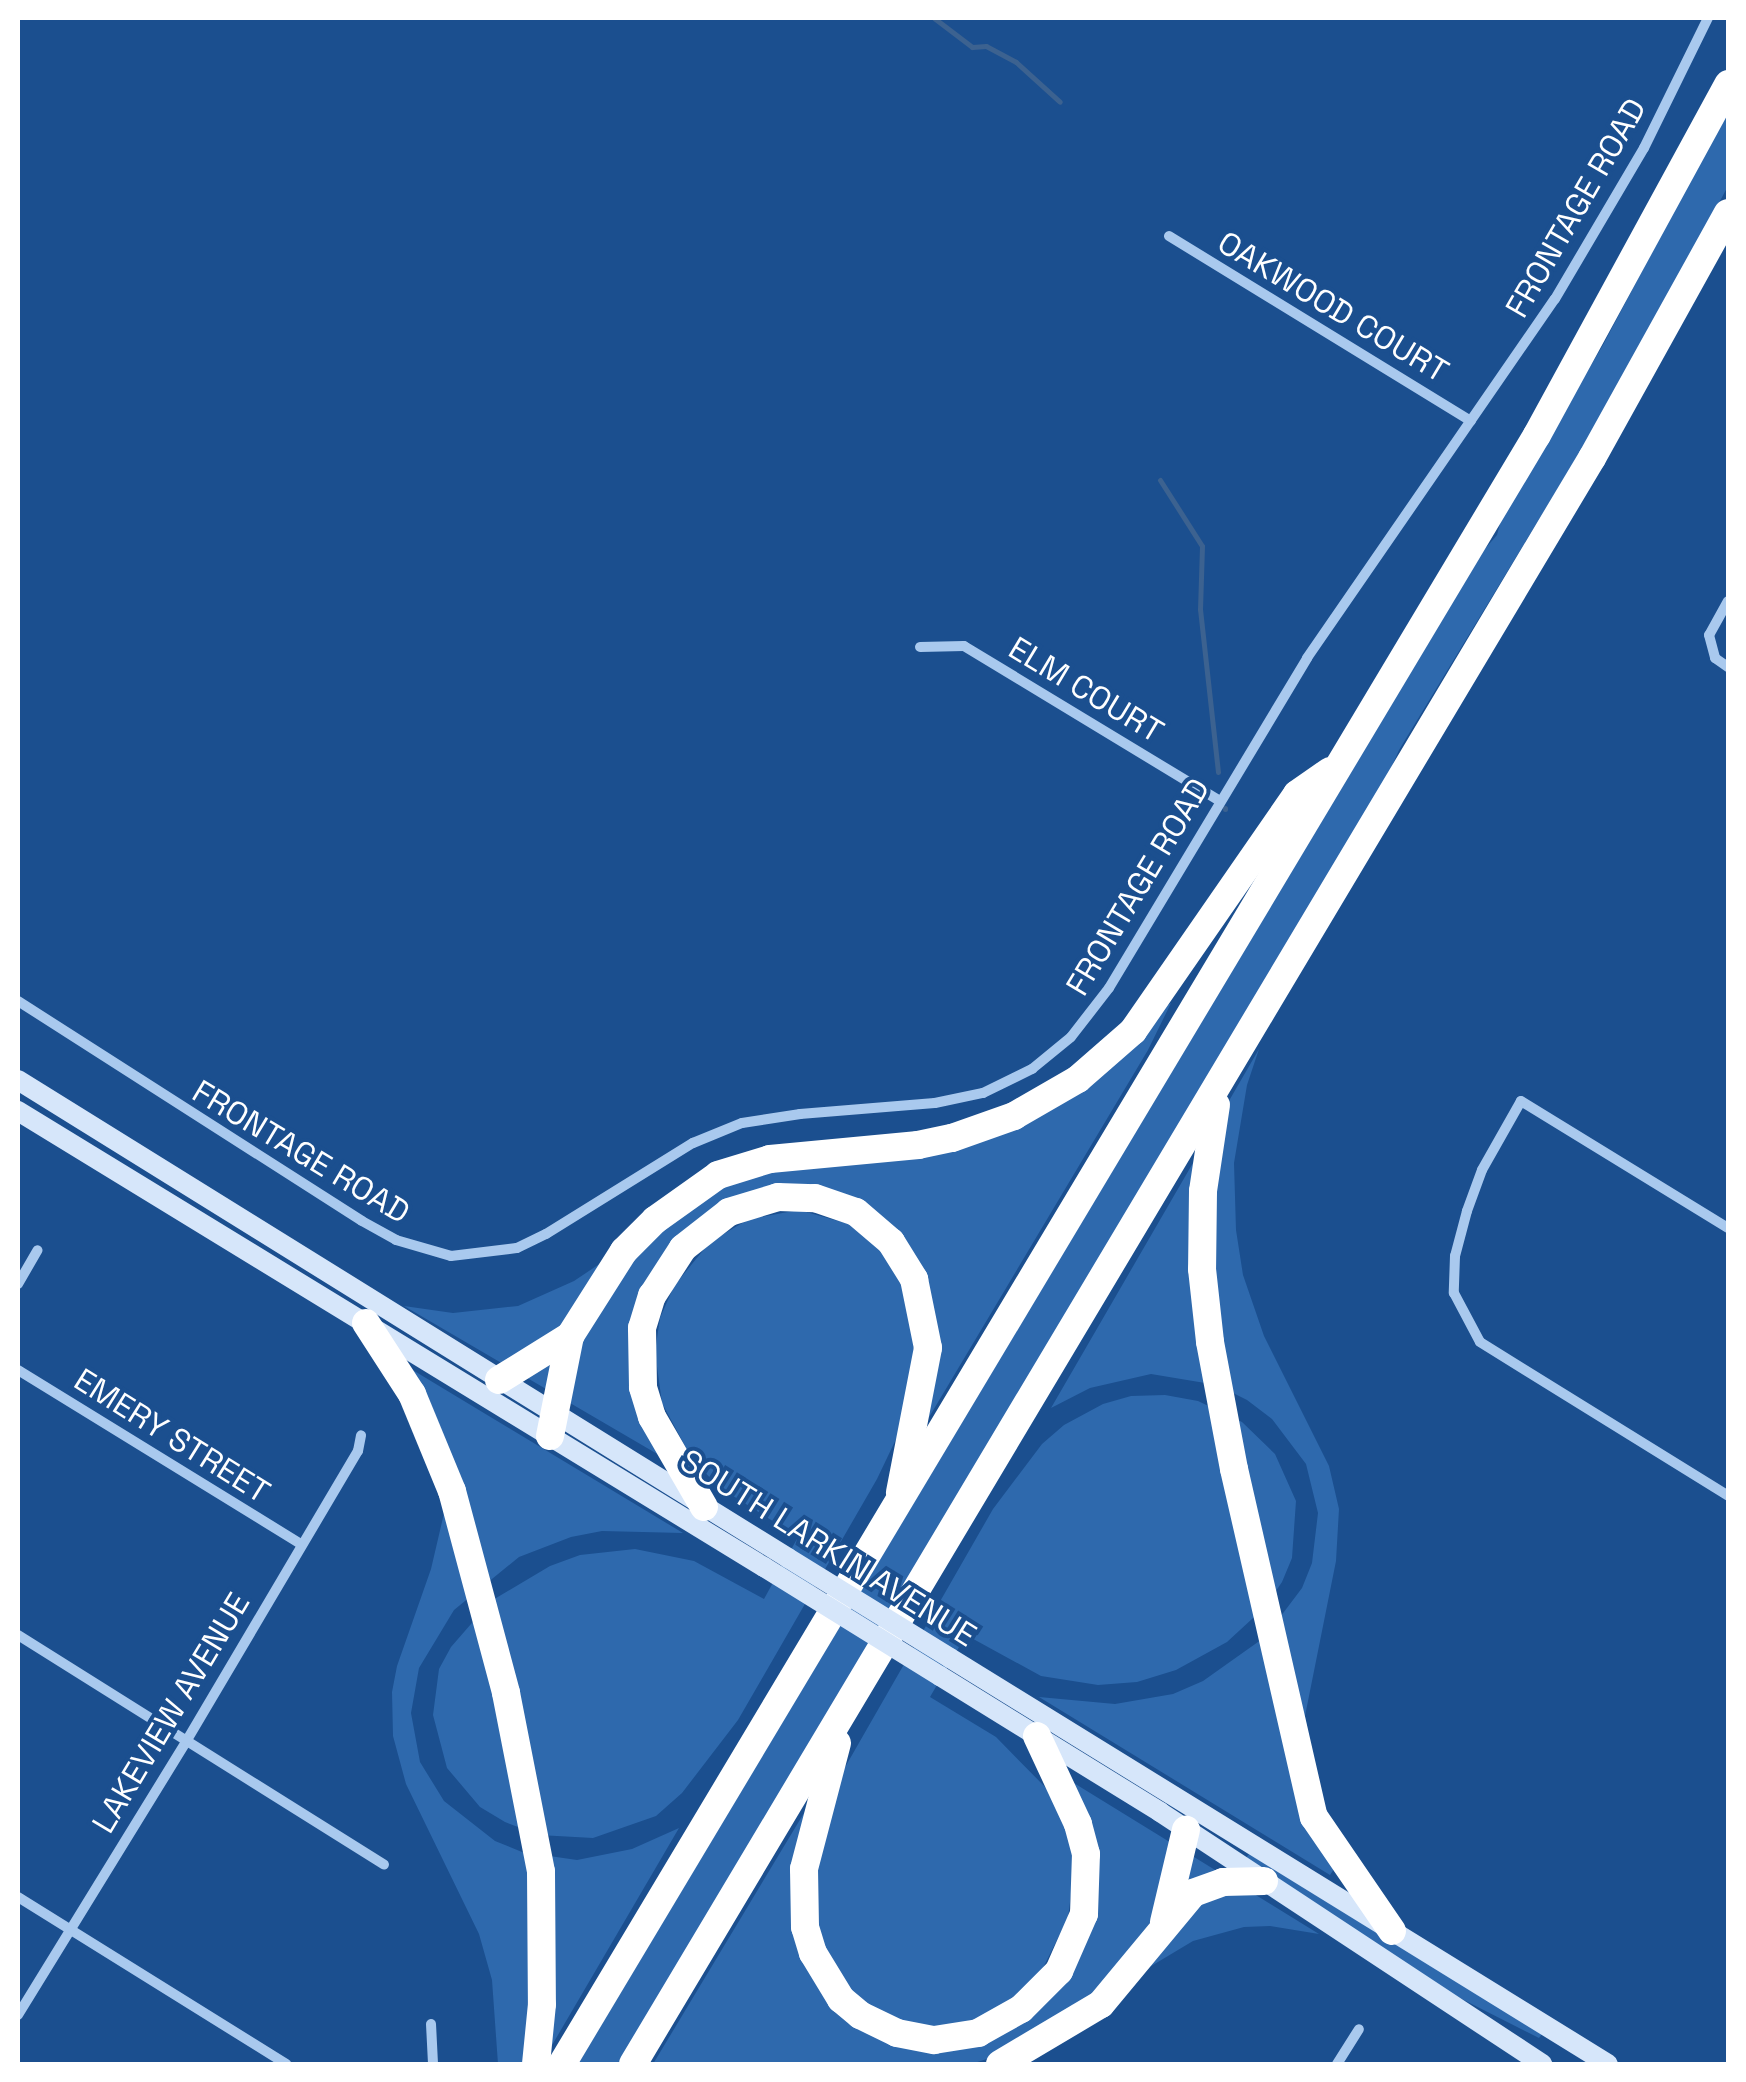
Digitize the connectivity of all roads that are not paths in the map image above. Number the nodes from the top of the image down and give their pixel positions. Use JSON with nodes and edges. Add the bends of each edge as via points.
{"nodes":[{"id":1,"x":1708,"y":18,"type":"edge"},
{"id":2,"x":1728,"y":84,"type":"edge"},
{"id":3,"x":1728,"y":213,"type":"edge"},
{"id":4,"x":1169,"y":236,"type":"dead end"},
{"id":5,"x":1470,"y":420,"type":"junction"},
{"id":6,"x":1728,"y":601,"type":"edge"},
{"id":7,"x":920,"y":647,"type":"dead end"},
{"id":8,"x":1728,"y":667,"type":"edge"},
{"id":9,"x":1340,"y":764,"type":"junction"},
{"id":10,"x":1220,"y":800,"type":"junction"},
{"id":11,"x":18,"y":1001,"type":"edge"},
{"id":12,"x":1232,"y":1060,"type":"junction"},
{"id":13,"x":18,"y":1080,"type":"edge"},
{"id":14,"x":18,"y":1111,"type":"edge"},
{"id":15,"x":1728,"y":1228,"type":"edge"},
{"id":16,"x":38,"y":1250,"type":"dead end"},
{"id":17,"x":18,"y":1284,"type":"edge"},
{"id":18,"x":366,"y":1322,"type":"junction"},
{"id":19,"x":570,"y":1336,"type":"junction"},
{"id":20,"x":18,"y":1370,"type":"edge"},
{"id":21,"x":499,"y":1380,"type":"junction"},
{"id":22,"x":552,"y":1425,"type":"junction"},
{"id":23,"x":361,"y":1434,"type":"dead end"},
{"id":24,"x":1728,"y":1496,"type":"edge"},
{"id":25,"x":899,"y":1502,"type":"junction"},
{"id":26,"x":704,"y":1507,"type":"junction"},
{"id":27,"x":301,"y":1544,"type":"junction"},
{"id":28,"x":18,"y":1635,"type":"edge"},
{"id":29,"x":945,"y":1667,"type":"junction"},
{"id":30,"x":842,"y":1715,"type":"junction"},
{"id":31,"x":1037,"y":1736,"type":"junction"},
{"id":32,"x":187,"y":1740,"type":"junction"},
{"id":33,"x":1186,"y":1830,"type":"junction"},
{"id":34,"x":384,"y":1865,"type":"dead end"},
{"id":35,"x":1264,"y":1881,"type":"junction"},
{"id":36,"x":18,"y":1897,"type":"edge"},
{"id":37,"x":1164,"y":1924,"type":"junction"},
{"id":38,"x":69,"y":1929,"type":"junction"},
{"id":39,"x":1392,"y":1931,"type":"junction"},
{"id":40,"x":18,"y":2015,"type":"edge"},
{"id":41,"x":431,"y":2024,"type":"dead end"},
{"id":42,"x":1358,"y":2029,"type":"dead end"},
{"id":43,"x":286,"y":2064,"type":"edge"},
{"id":44,"x":433,"y":2064,"type":"edge"},
{"id":45,"x":536,"y":2064,"type":"edge"},
{"id":46,"x":562,"y":2064,"type":"edge"},
{"id":47,"x":633,"y":2064,"type":"edge"},
{"id":48,"x":1000,"y":2064,"type":"edge"},
{"id":49,"x":1338,"y":2064,"type":"edge"},
{"id":50,"x":1542,"y":2064,"type":"edge"},
{"id":51,"x":1608,"y":2064,"type":"edge"}],
"edges":[{"from":1,"to":5,"type":"street","name":"FRONTAGE ROAD","via":[[1602,224]]},
{"from":2,"to":9,"type":"highway","via":[[1591,342]]},
{"from":3,"to":12,"type":"highway","via":[[1592,458]]},
{"from":4,"to":5,"type":"street","name":"OAKWOOD COURT"},
{"from":5,"to":10,"type":"street","name":"FRONTAGE ROAD","via":[[1352,590]]},
{"from":6,"to":8,"type":"street","via":[[1708,635],[1710,650]]},
{"from":7,"to":10,"type":"street","name":"ELM COURT","via":[[964,646]]},
{"from":9,"to":19,"type":"highway","via":[[1296,794],[1160,998],[1078,1079],[1014,1116],[952,1138],[770,1159],[718,1175],[624,1251]]},
{"from":9,"to":25,"type":"highway"},
{"from":10,"to":11,"type":"street","name":"FRONTAGE ROAD","via":[[1103,997],[1071,1037],[1032,1069],[960,1098],[786,1116],[721,1130],[546,1234],[490,1254],[451,1256],[396,1240]]},
{"from":12,"to":30,"type":"highway"},
{"from":12,"to":39,"type":"highway","via":[[1212,1117],[1202,1190],[1206,1308],[1225,1426],[1314,1817]]},
{"from":13,"to":21,"type":"main road","name":"SOUTH LARKIN AVENUE"},
{"from":14,"to":18,"type":"main road","name":"SOUTH LARKIN AVENUE"},
{"from":15,"to":24,"type":"street","via":[[1521,1102],[1482,1170],[1455,1256],[1454,1292],[1480,1342]]},
{"from":16,"to":17,"type":"street"},
{"from":18,"to":22,"type":"main road","name":"SOUTH LARKIN AVENUE"},
{"from":18,"to":45,"type":"highway","via":[[418,1408],[452,1491],[506,1693],[541,1872]]},
{"from":19,"to":21,"type":"highway"},
{"from":19,"to":22,"type":"highway"},
{"from":20,"to":27,"type":"street","name":"EMERY STREET"},
{"from":21,"to":22,"type":"main road","name":"SOUTH LARKIN AVENUE"},
{"from":22,"to":26,"type":"main road","name":"SOUTH LARKIN AVENUE"},
{"from":22,"to":29,"type":"main road","name":"SOUTH LARKIN AVENUE","bridge":true,"via":[[764,1568]]},
{"from":23,"to":27,"type":"street","name":"LAKEVIEW AVENUE","via":[[358,1451]]},
{"from":25,"to":26,"type":"highway","via":[[926,1370],[920,1298],[904,1261],[875,1226],[838,1204],[799,1196],[753,1203],[716,1220],[683,1248],[652,1296],[642,1328],[644,1387],[667,1447]]},
{"from":25,"to":46,"type":"highway"},
{"from":26,"to":29,"type":"main road","name":"SOUTH LARKIN AVENUE","bridge":true},
{"from":27,"to":32,"type":"street","name":"LAKEVIEW AVENUE"},
{"from":28,"to":32,"type":"street"},
{"from":29,"to":31,"type":"main road","name":"SOUTH LARKIN AVENUE"},
{"from":29,"to":39,"type":"main road","name":"SOUTH LARKIN AVENUE"},
{"from":30,"to":31,"type":"highway","via":[[804,1869],[806,1927],[812,1953],[841,1999],[875,2024],[914,2038],[956,2038],[1000,2022],[1040,1993],[1074,1942],[1084,1914],[1086,1854]]},
{"from":30,"to":47,"type":"highway"},
{"from":31,"to":33,"type":"main road","name":"SOUTH LARKIN AVENUE"},
{"from":32,"to":34,"type":"street"},
{"from":32,"to":38,"type":"street","name":"LAKEVIEW AVENUE"},
{"from":33,"to":35,"type":"main road","name":"SOUTH LARKIN AVENUE"},
{"from":33,"to":37,"type":"highway"},
{"from":35,"to":37,"type":"highway","via":[[1204,1887]]},
{"from":35,"to":50,"type":"main road","name":"SOUTH LARKIN AVENUE"},
{"from":36,"to":38,"type":"street"},
{"from":37,"to":48,"type":"highway","via":[[1101,2004]]},
{"from":38,"to":40,"type":"street","name":"LAKEVIEW AVENUE"},
{"from":38,"to":43,"type":"street"},
{"from":39,"to":51,"type":"main road","name":"SOUTH LARKIN AVENUE"},
{"from":41,"to":44,"type":"street"},
{"from":42,"to":49,"type":"street"}]}
